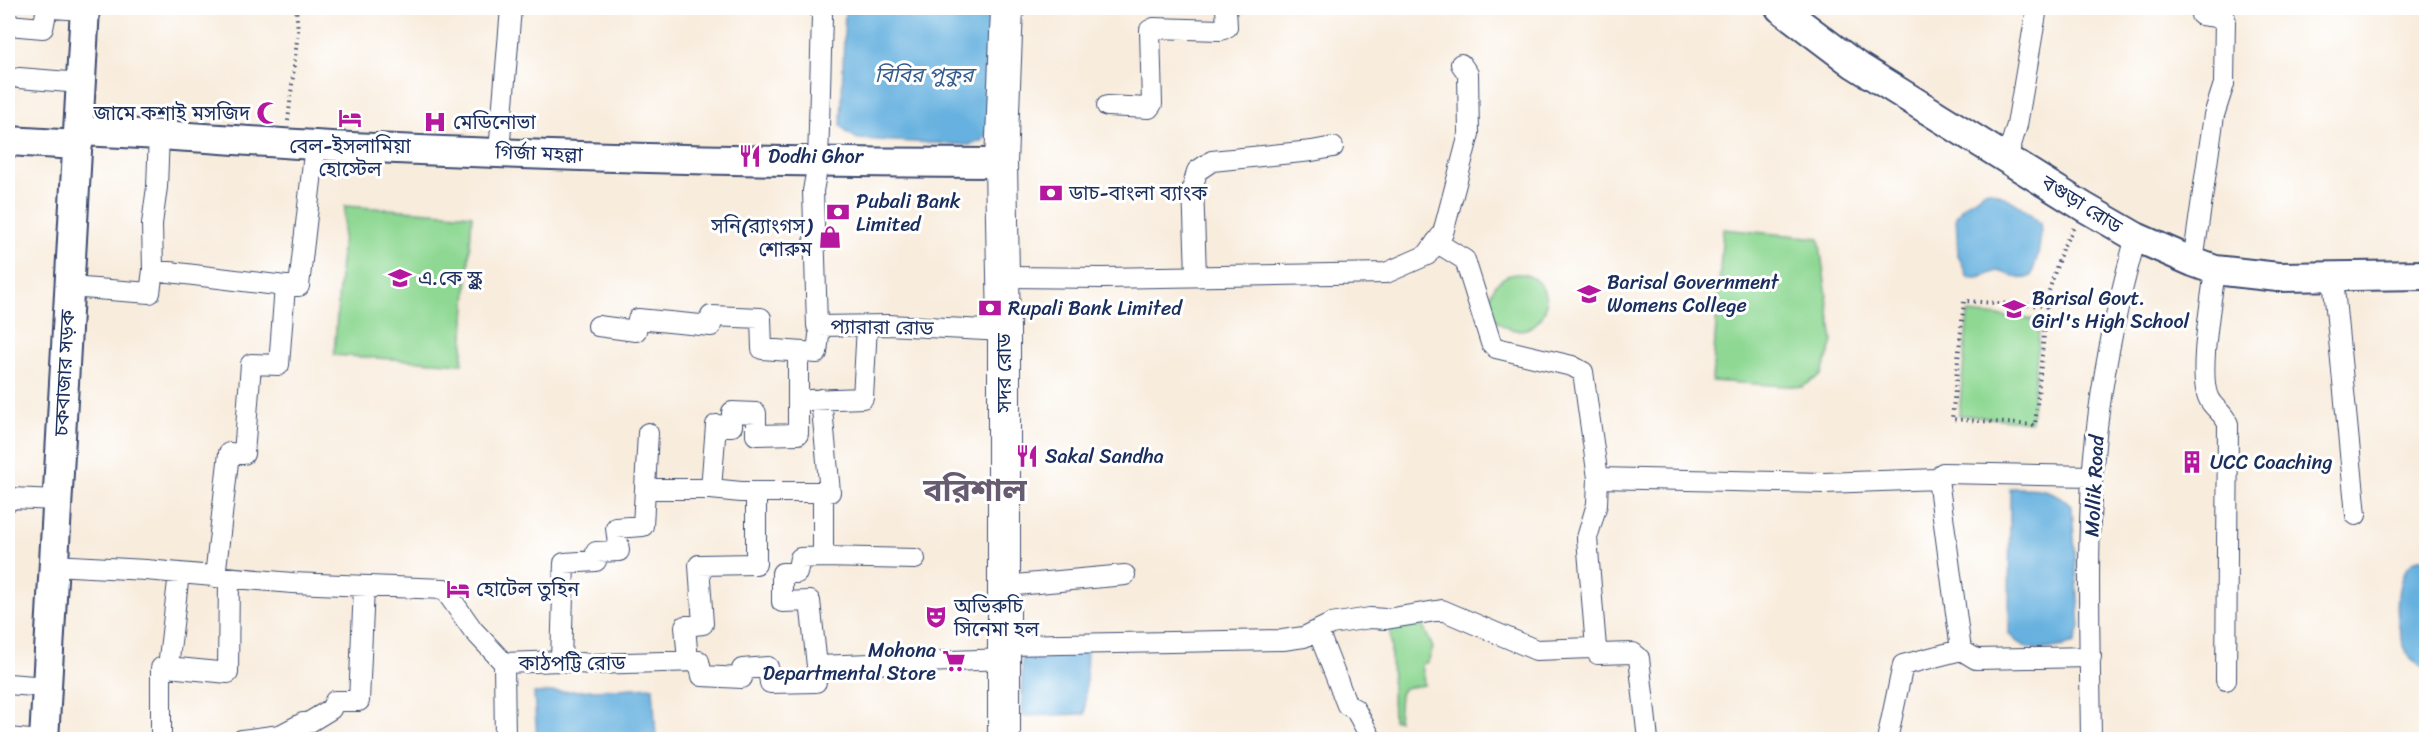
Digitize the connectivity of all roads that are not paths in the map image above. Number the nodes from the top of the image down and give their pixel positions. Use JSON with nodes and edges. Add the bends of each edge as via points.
{"nodes":[{"id":1,"x":47,"y":8,"type":"edge"},
{"id":2,"x":52,"y":8,"type":"edge"},
{"id":3,"x":511,"y":8,"type":"edge"},
{"id":4,"x":820,"y":8,"type":"edge"},
{"id":5,"x":1007,"y":8,"type":"edge"},
{"id":6,"x":1226,"y":8,"type":"edge"},
{"id":7,"x":1781,"y":8,"type":"edge"},
{"id":8,"x":2037,"y":8,"type":"edge"},
{"id":9,"x":2201,"y":8,"type":"edge"},
{"id":10,"x":85,"y":9,"type":"edge"},
{"id":11,"x":8,"y":25,"type":"edge"},
{"id":12,"x":1461,"y":64,"type":"dead end"},
{"id":13,"x":19,"y":78,"type":"dead end"},
{"id":14,"x":81,"y":83,"type":"junction"},
{"id":15,"x":1107,"y":106,"type":"dead end"},
{"id":16,"x":159,"y":134,"type":"junction"},
{"id":17,"x":78,"y":138,"type":"junction"},
{"id":18,"x":8,"y":141,"type":"edge"},
{"id":19,"x":301,"y":144,"type":"junction"},
{"id":20,"x":1333,"y":147,"type":"dead end"},
{"id":21,"x":499,"y":152,"type":"junction"},
{"id":22,"x":2007,"y":158,"type":"junction"},
{"id":23,"x":818,"y":163,"type":"junction"},
{"id":24,"x":1000,"y":163,"type":"junction"},
{"id":25,"x":2136,"y":237,"type":"junction"},
{"id":26,"x":1436,"y":242,"type":"junction"},
{"id":27,"x":2204,"y":266,"type":"junction"},
{"id":28,"x":153,"y":270,"type":"junction"},
{"id":29,"x":1196,"y":275,"type":"junction"},
{"id":30,"x":2427,"y":275,"type":"edge"},
{"id":31,"x":1003,"y":277,"type":"junction"},
{"id":32,"x":2332,"y":278,"type":"junction"},
{"id":33,"x":285,"y":286,"type":"junction"},
{"id":34,"x":69,"y":287,"type":"junction"},
{"id":35,"x":598,"y":326,"type":"dead end"},
{"id":36,"x":820,"y":326,"type":"junction"},
{"id":37,"x":867,"y":326,"type":"junction"},
{"id":38,"x":1004,"y":331,"type":"junction"},
{"id":39,"x":798,"y":352,"type":"junction"},
{"id":40,"x":821,"y":399,"type":"junction"},
{"id":41,"x":798,"y":400,"type":"junction"},
{"id":42,"x":648,"y":433,"type":"dead end"},
{"id":43,"x":2093,"y":476,"type":"junction"},
{"id":44,"x":1598,"y":478,"type":"junction"},
{"id":45,"x":1938,"y":479,"type":"junction"},
{"id":46,"x":645,"y":489,"type":"junction"},
{"id":47,"x":711,"y":489,"type":"junction"},
{"id":48,"x":756,"y":492,"type":"junction"},
{"id":49,"x":823,"y":492,"type":"junction"},
{"id":50,"x":8,"y":500,"type":"edge"},
{"id":51,"x":57,"y":500,"type":"junction"},
{"id":52,"x":2356,"y":515,"type":"dead end"},
{"id":53,"x":823,"y":557,"type":"junction"},
{"id":54,"x":915,"y":559,"type":"dead end"},
{"id":55,"x":53,"y":565,"type":"junction"},
{"id":56,"x":179,"y":573,"type":"junction"},
{"id":57,"x":1125,"y":575,"type":"dead end"},
{"id":58,"x":222,"y":577,"type":"junction"},
{"id":59,"x":1005,"y":586,"type":"junction"},
{"id":60,"x":364,"y":587,"type":"junction"},
{"id":61,"x":1318,"y":631,"type":"junction"},
{"id":62,"x":1961,"y":650,"type":"junction"},
{"id":63,"x":1005,"y":652,"type":"junction"},
{"id":64,"x":1597,"y":652,"type":"junction"},
{"id":65,"x":2091,"y":657,"type":"junction"},
{"id":66,"x":561,"y":661,"type":"junction"},
{"id":67,"x":688,"y":661,"type":"junction"},
{"id":68,"x":504,"y":663,"type":"junction"},
{"id":69,"x":817,"y":666,"type":"junction"},
{"id":70,"x":168,"y":667,"type":"junction"},
{"id":71,"x":2226,"y":680,"type":"dead end"},
{"id":72,"x":8,"y":684,"type":"edge"},
{"id":73,"x":47,"y":687,"type":"junction"},
{"id":74,"x":8,"y":738,"type":"edge"},
{"id":75,"x":30,"y":740,"type":"edge"},
{"id":76,"x":44,"y":740,"type":"edge"},
{"id":77,"x":161,"y":740,"type":"edge"},
{"id":78,"x":242,"y":740,"type":"edge"},
{"id":79,"x":505,"y":740,"type":"edge"},
{"id":80,"x":1004,"y":740,"type":"edge"},
{"id":81,"x":1372,"y":740,"type":"edge"},
{"id":82,"x":1648,"y":740,"type":"edge"},
{"id":83,"x":1887,"y":740,"type":"edge"},
{"id":84,"x":2091,"y":740,"type":"edge"}],
"edges":[{"from":1,"to":11,"type":"street","via":[[43,28]]},
{"from":2,"to":10,"type":"street"},
{"from":3,"to":21,"type":"street"},
{"from":4,"to":23,"type":"street","name":"প্যারারা রোড"},
{"from":5,"to":24,"type":"main road","name":"সদর রোড"},
{"from":6,"to":15,"type":"street","via":[[1227,27],[1221,30],[1150,30],[1152,104],[1149,108]]},
{"from":7,"to":22,"type":"main road","name":"বগুড়া রোড","via":[[1854,64]]},
{"from":8,"to":22,"type":"street","via":[[2017,125]]},
{"from":9,"to":27,"type":"street","via":[[2201,15],[2225,18],[2224,84],[2214,115]]},
{"from":10,"to":14,"type":"main road","name":"চকবাজার সড়ক"},
{"from":12,"to":26,"type":"street","via":[[1468,74],[1469,134],[1443,233]]},
{"from":13,"to":14,"type":"street"},
{"from":14,"to":17,"type":"main road","name":"চকবাজার সড়ক"},
{"from":16,"to":17,"type":"main road","name":"গির্জা মহল্লা"},
{"from":16,"to":19,"type":"main road","name":"গির্জা মহল্লা"},
{"from":16,"to":28,"type":"street","via":[[158,187],[152,224]]},
{"from":17,"to":18,"type":"main road","name":"গির্জা মহল্লা"},
{"from":17,"to":34,"type":"main road","name":"চকবাজার সড়ক"},
{"from":19,"to":21,"type":"main road","name":"গির্জা মহল্লা"},
{"from":19,"to":33,"type":"street","via":[[299,286]]},
{"from":20,"to":29,"type":"street","via":[[1212,160],[1197,171],[1193,186]]},
{"from":21,"to":23,"type":"main road","name":"গির্জা মহল্লা"},
{"from":22,"to":25,"type":"main road","name":"বগুড়া রোড"},
{"from":23,"to":24,"type":"main road","name":"গির্জা মহল্লা"},
{"from":23,"to":36,"type":"street","name":"প্যারারা রোড","via":[[813,191]]},
{"from":24,"to":31,"type":"main road","name":"সদর রোড"},
{"from":25,"to":27,"type":"main road","name":"বগুড়া রোড"},
{"from":25,"to":43,"type":"street","name":"Mollik Road","via":[[2121,290],[2101,400]]},
{"from":26,"to":29,"type":"street","via":[[1427,255],[1386,273]]},
{"from":26,"to":44,"type":"street","via":[[1465,260],[1491,343],[1496,348],[1583,372]]},
{"from":27,"to":32,"type":"main road","name":"বগুড়া রোড","via":[[2278,277]]},
{"from":27,"to":71,"type":"street","via":[[2205,386],[2209,400],[2224,413],[2228,424]]},
{"from":28,"to":33,"type":"street"},
{"from":28,"to":34,"type":"street","via":[[150,293]]},
{"from":29,"to":31,"type":"street"},
{"from":30,"to":32,"type":"main road","name":"বগুড়া রোড"},
{"from":31,"to":38,"type":"main road","name":"সদর রোড"},
{"from":32,"to":52,"type":"street"},
{"from":33,"to":58,"type":"street","via":[[279,364],[250,364],[244,454],[229,453]]},
{"from":34,"to":51,"type":"main road","name":"চকবাজার সড়ক"},
{"from":35,"to":39,"type":"street","via":[[636,331],[638,319],[711,326],[711,316],[761,318],[762,349]]},
{"from":36,"to":37,"type":"street","name":"প্যারারা রোড"},
{"from":36,"to":39,"type":"street","via":[[817,353]]},
{"from":37,"to":38,"type":"street","name":"প্যারারা রোড"},
{"from":37,"to":40,"type":"street","via":[[863,398]]},
{"from":38,"to":59,"type":"main road","name":"সদর রোড"},
{"from":39,"to":41,"type":"street"},
{"from":40,"to":41,"type":"street"},
{"from":40,"to":49,"type":"street","via":[[830,492]]},
{"from":41,"to":47,"type":"street","via":[[798,434],[756,435],[756,413],[732,412],[732,426],[716,425]]},
{"from":42,"to":46,"type":"street"},
{"from":43,"to":45,"type":"street","via":[[1943,473]]},
{"from":43,"to":65,"type":"street","name":"Mollik Road"},
{"from":44,"to":45,"type":"street","via":[[1824,483]]},
{"from":44,"to":64,"type":"street","via":[[1597,504],[1587,538]]},
{"from":45,"to":62,"type":"street"},
{"from":46,"to":47,"type":"street"},
{"from":46,"to":66,"type":"street","via":[[643,526],[616,528],[619,551],[596,552],[596,561],[564,563]]},
{"from":47,"to":48,"type":"street"},
{"from":48,"to":49,"type":"street"},
{"from":48,"to":67,"type":"street","via":[[756,564],[699,565],[703,624],[685,626]]},
{"from":49,"to":53,"type":"street"},
{"from":50,"to":51,"type":"street"},
{"from":51,"to":55,"type":"main road","name":"চকবাজার সড়ক"},
{"from":53,"to":54,"type":"street"},
{"from":53,"to":69,"type":"street","via":[[800,558],[798,573],[782,573],[782,602],[810,601]]},
{"from":55,"to":56,"type":"street","name":"কাঠপট্টি রোড"},
{"from":55,"to":73,"type":"main road","name":"চকবাজার সড়ক"},
{"from":56,"to":58,"type":"street","name":"কাঠপট্টি রোড"},
{"from":56,"to":70,"type":"street"},
{"from":57,"to":59,"type":"street"},
{"from":58,"to":60,"type":"street","name":"কাঠপট্টি রোড"},
{"from":58,"to":70,"type":"street","via":[[228,673]]},
{"from":59,"to":63,"type":"main road","name":"সদর রোড"},
{"from":60,"to":68,"type":"street","name":"কাঠপট্টি রোড","via":[[444,589],[473,630]]},
{"from":60,"to":78,"type":"street","via":[[359,701],[335,701],[331,710],[280,735]]},
{"from":61,"to":63,"type":"street","via":[[1283,639]]},
{"from":61,"to":64,"type":"street","via":[[1331,624],[1442,610],[1536,650],[1592,648]]},
{"from":61,"to":81,"type":"street","via":[[1347,705],[1355,709]]},
{"from":62,"to":65,"type":"street","via":[[1976,659]]},
{"from":62,"to":83,"type":"street","via":[[1903,665]]},
{"from":63,"to":69,"type":"street"},
{"from":63,"to":80,"type":"main road","name":"সদর রোড"},
{"from":64,"to":82,"type":"street","via":[[1633,653],[1639,658]]},
{"from":65,"to":84,"type":"street","name":"Mollik Road"},
{"from":66,"to":67,"type":"street","name":"কাঠপট্টি রোড"},
{"from":66,"to":68,"type":"street","name":"কাঠপট্টি রোড"},
{"from":67,"to":69,"type":"street","via":[[699,661],[702,676],[742,678],[742,669],[768,668],[770,683],[816,682]]},
{"from":68,"to":79,"type":"street"},
{"from":70,"to":77,"type":"street","via":[[161,668]]},
{"from":72,"to":73,"type":"street"},
{"from":73,"to":76,"type":"main road","name":"চকবাজার সড়ক"},
{"from":74,"to":75,"type":"street"}]}
